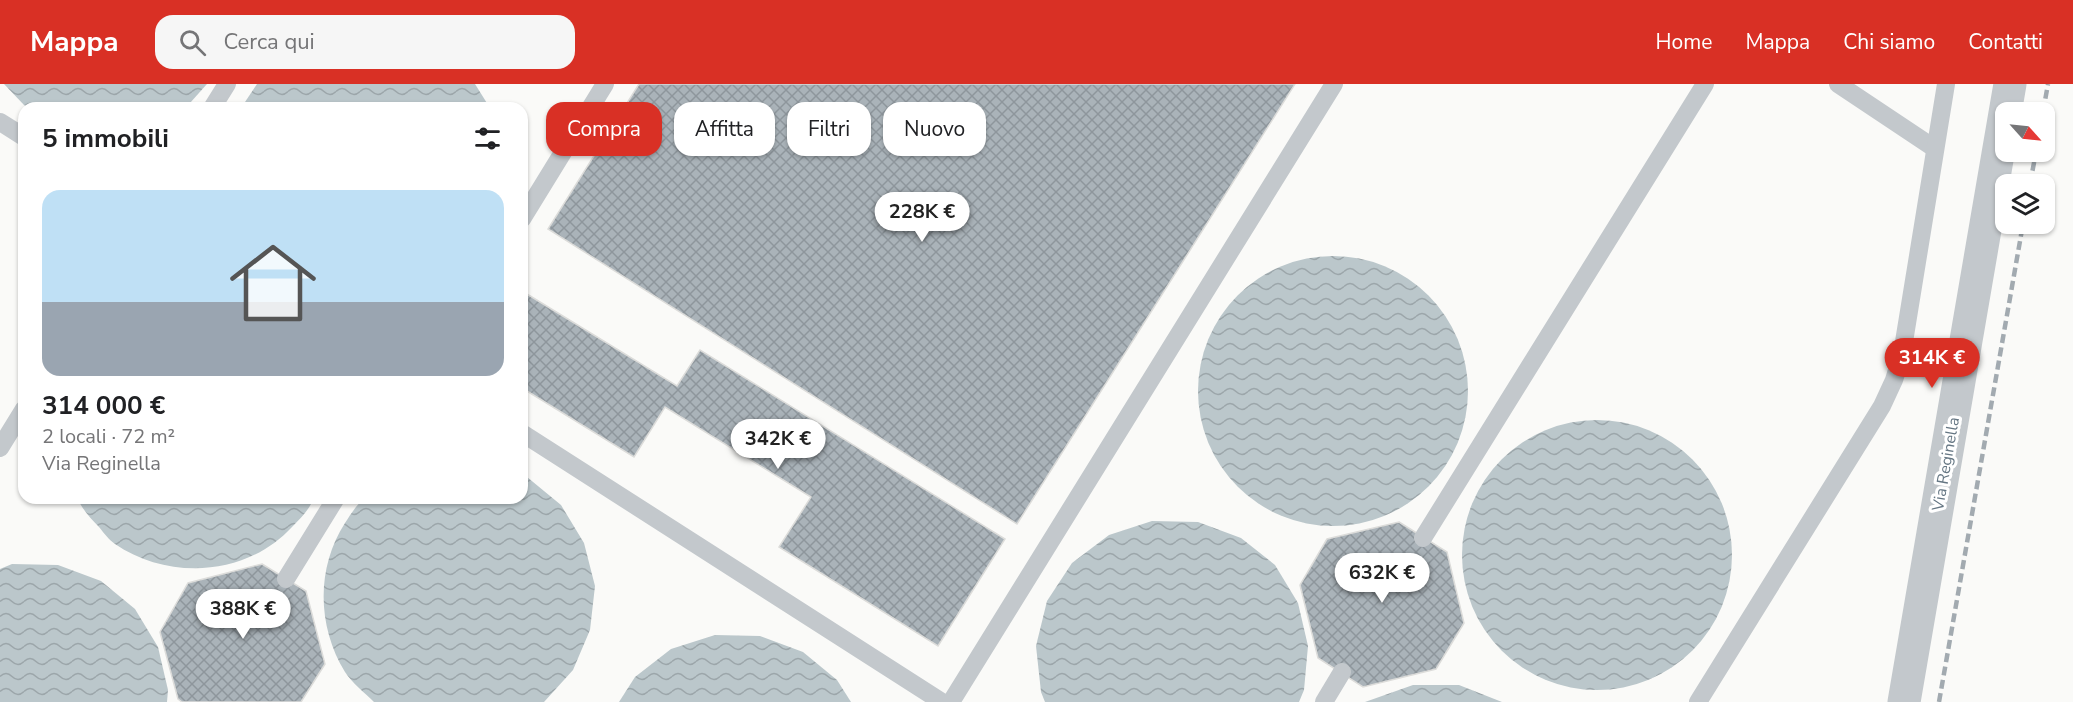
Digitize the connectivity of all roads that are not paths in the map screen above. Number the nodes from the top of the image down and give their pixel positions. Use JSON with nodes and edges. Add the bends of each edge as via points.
{"nodes":[{"id":1,"x":227,"y":84,"type":"edge"},
{"id":2,"x":605,"y":84,"type":"edge"},
{"id":3,"x":1334,"y":84,"type":"edge"},
{"id":4,"x":1705,"y":84,"type":"edge"},
{"id":5,"x":1838,"y":84,"type":"edge"},
{"id":6,"x":1946,"y":84,"type":"edge"},
{"id":7,"x":2010,"y":84,"type":"edge"},
{"id":8,"x":216,"y":102,"type":"edge"},
{"id":9,"x":0,"y":122,"type":"edge"},
{"id":10,"x":18,"y":133,"type":"edge"},
{"id":11,"x":1934,"y":148,"type":"junction"},
{"id":12,"x":528,"y":209,"type":"edge"},
{"id":13,"x":18,"y":419,"type":"edge"},
{"id":14,"x":528,"y":437,"type":"edge"},
{"id":15,"x":0,"y":448,"type":"edge"},
{"id":16,"x":332,"y":504,"type":"edge"},
{"id":17,"x":1423,"y":538,"type":"dead end"},
{"id":18,"x":286,"y":579,"type":"dead end"},
{"id":19,"x":1342,"y":672,"type":"dead end"},
{"id":20,"x":942,"y":702,"type":"edge"},
{"id":21,"x":951,"y":702,"type":"edge"},
{"id":22,"x":1324,"y":702,"type":"edge"},
{"id":23,"x":1698,"y":702,"type":"edge"},
{"id":24,"x":1904,"y":702,"type":"edge"}],
"edges":[{"from":1,"to":8,"type":"lane"},
{"from":2,"to":12,"type":"lane"},
{"from":3,"to":21,"type":"lane"},
{"from":4,"to":17,"type":"lane"},
{"from":5,"to":11,"type":"lane"},
{"from":6,"to":11,"type":"lane"},
{"from":7,"to":24,"type":"street","name":"Via Reginella"},
{"from":9,"to":10,"type":"lane"},
{"from":11,"to":23,"type":"lane","via":[[1902,354],[1894,380],[1882,406]]},
{"from":13,"to":15,"type":"lane"},
{"from":14,"to":20,"type":"lane"},
{"from":16,"to":18,"type":"lane"},
{"from":19,"to":22,"type":"lane"}]}
